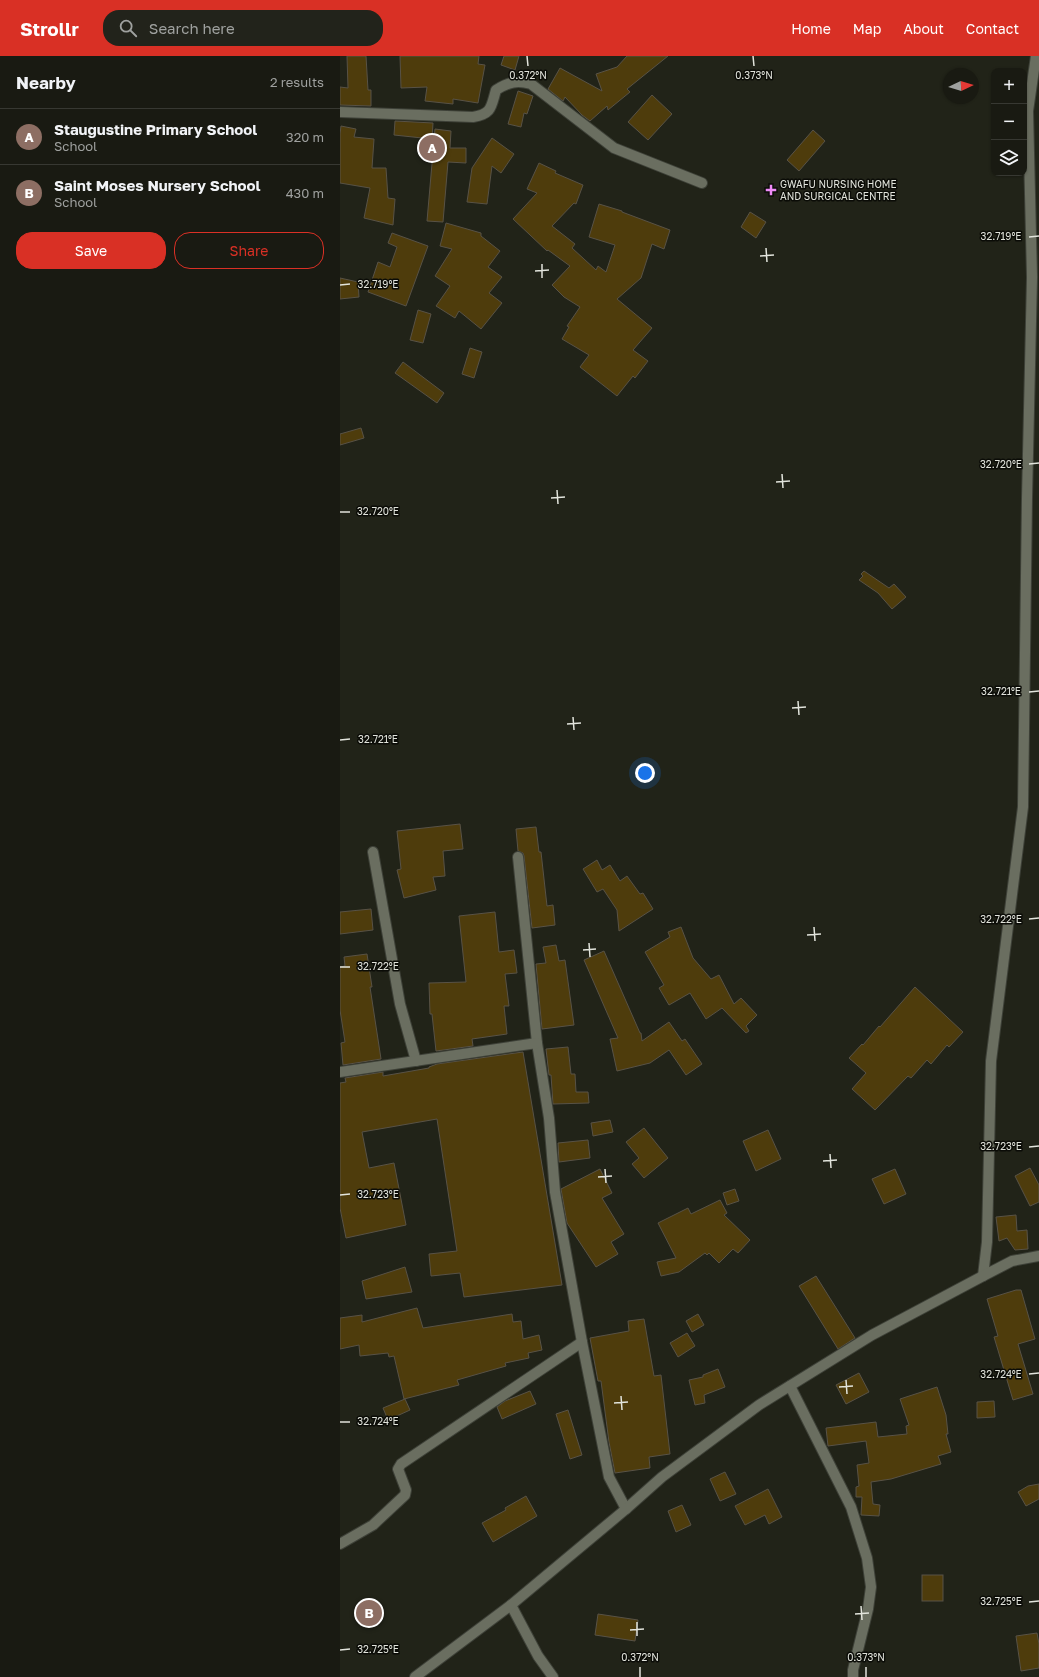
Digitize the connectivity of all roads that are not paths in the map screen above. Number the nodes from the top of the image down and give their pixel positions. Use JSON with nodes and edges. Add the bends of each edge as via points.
{"nodes":[{"id":1,"x":1036,"y":56,"type":"edge"},
{"id":2,"x":340,"y":112,"type":"edge"},
{"id":3,"x":702,"y":183,"type":"dead end"},
{"id":4,"x":373,"y":852,"type":"dead end"},
{"id":5,"x":518,"y":857,"type":"dead end"},
{"id":6,"x":537,"y":1043,"type":"junction"},
{"id":7,"x":416,"y":1061,"type":"junction"},
{"id":8,"x":340,"y":1072,"type":"edge"},
{"id":9,"x":1039,"y":1256,"type":"edge"},
{"id":10,"x":983,"y":1276,"type":"junction"},
{"id":11,"x":582,"y":1342,"type":"junction"},
{"id":12,"x":790,"y":1386,"type":"junction"},
{"id":13,"x":626,"y":1509,"type":"junction"},
{"id":14,"x":340,"y":1544,"type":"edge"},
{"id":15,"x":511,"y":1605,"type":"junction"},
{"id":16,"x":415,"y":1677,"type":"edge"},
{"id":17,"x":552,"y":1677,"type":"edge"},
{"id":18,"x":853,"y":1677,"type":"edge"}],
"edges":[{"from":1,"to":10,"type":"street","via":[[1028,111],[1032,277],[1023,807],[991,1061],[987,1242]]},
{"from":2,"to":3,"type":"street","via":[[472,118],[485,114],[490,109],[496,90],[516,81],[524,82],[531,84],[614,148]]},
{"from":4,"to":7,"type":"street","via":[[400,1004]]},
{"from":5,"to":6,"type":"street"},
{"from":6,"to":7,"type":"street"},
{"from":6,"to":11,"type":"street","via":[[549,1118],[555,1192]]},
{"from":7,"to":8,"type":"street"},
{"from":9,"to":10,"type":"street","via":[[1012,1261]]},
{"from":10,"to":12,"type":"street","via":[[872,1335]]},
{"from":11,"to":13,"type":"street","via":[[609,1477]]},
{"from":11,"to":14,"type":"street","via":[[401,1464],[398,1468],[406,1490],[405,1495],[373,1525]]},
{"from":12,"to":13,"type":"street","via":[[759,1405],[668,1472]]},
{"from":12,"to":18,"type":"street","via":[[851,1507],[867,1558],[871,1587]]},
{"from":13,"to":15,"type":"street"},
{"from":15,"to":16,"type":"street"},
{"from":15,"to":17,"type":"street"}]}
